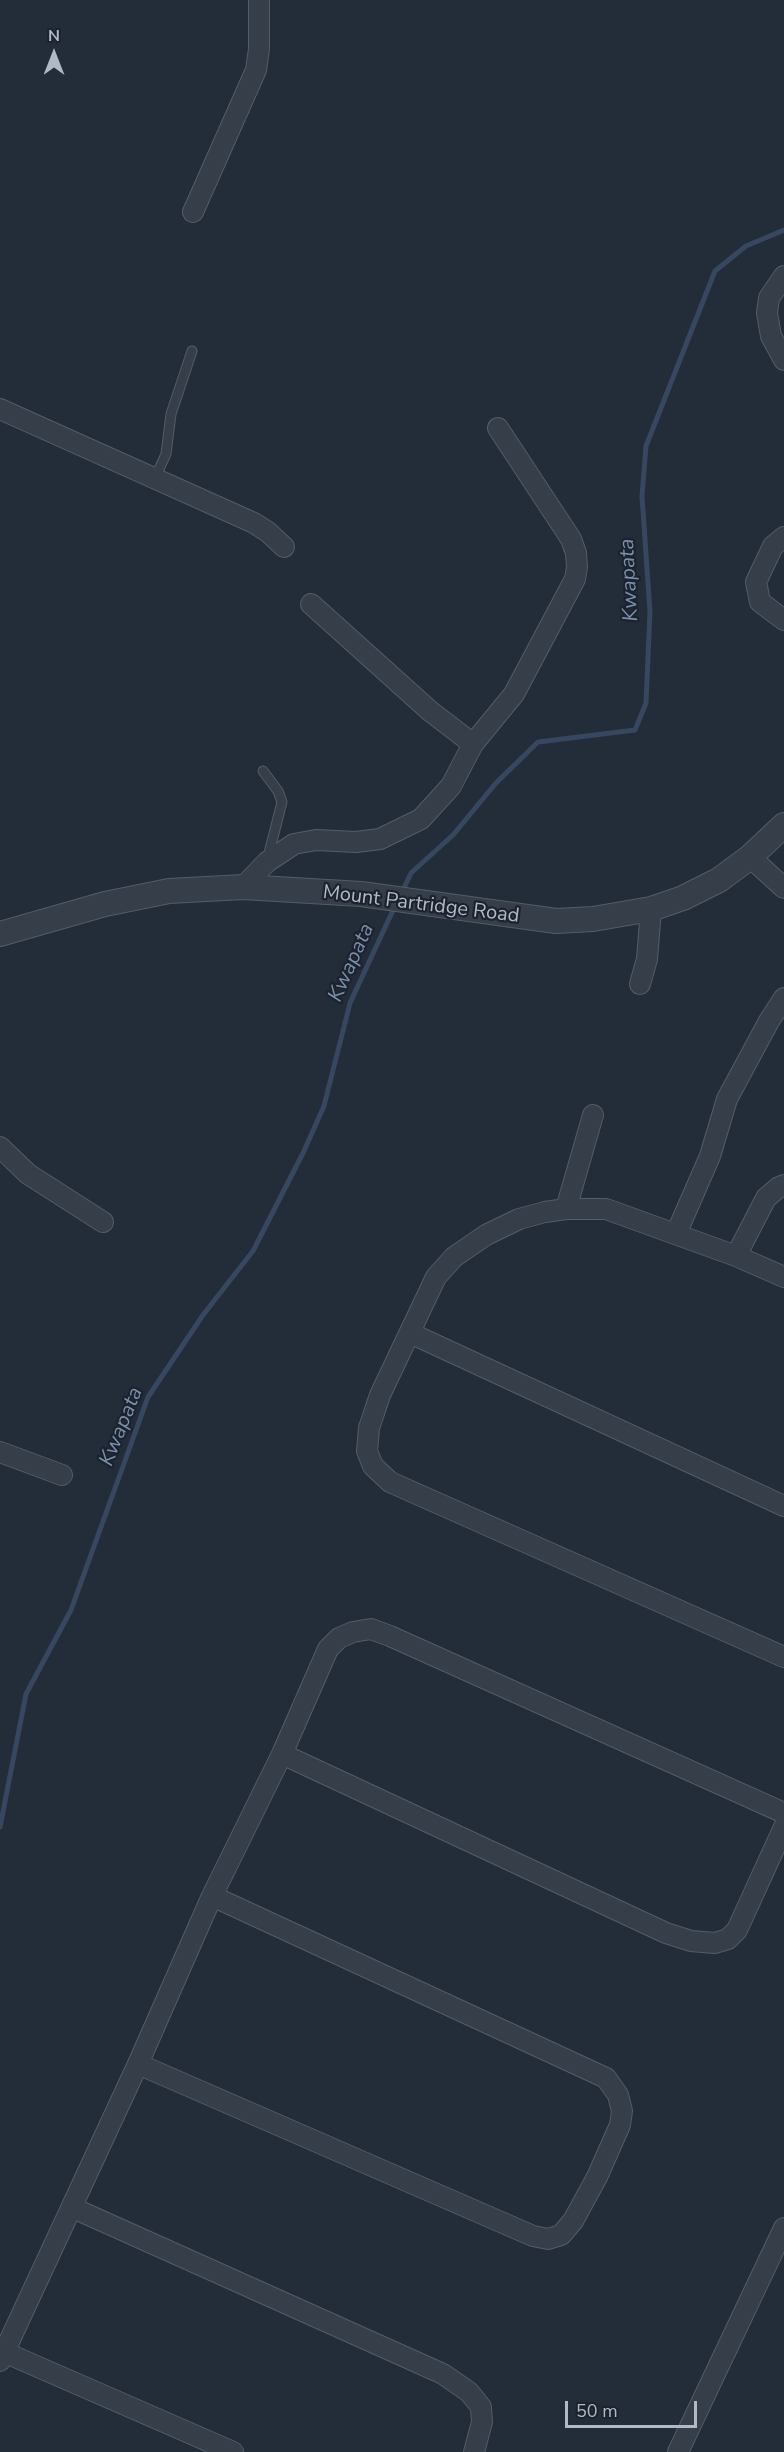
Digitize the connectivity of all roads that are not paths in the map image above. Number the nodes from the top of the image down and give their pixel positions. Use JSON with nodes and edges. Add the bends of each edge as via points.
{"nodes":[{"id":1,"x":259,"y":0,"type":"edge"},
{"id":2,"x":193,"y":212,"type":"dead end"},
{"id":3,"x":784,"y":276,"type":"edge"},
{"id":4,"x":192,"y":351,"type":"dead end"},
{"id":5,"x":784,"y":360,"type":"edge"},
{"id":6,"x":0,"y":409,"type":"edge"},
{"id":7,"x":498,"y":428,"type":"dead end"},
{"id":8,"x":155,"y":478,"type":"junction"},
{"id":9,"x":784,"y":537,"type":"edge"},
{"id":10,"x":284,"y":548,"type":"dead end"},
{"id":11,"x":311,"y":604,"type":"dead end"},
{"id":12,"x":784,"y":620,"type":"edge"},
{"id":13,"x":473,"y":744,"type":"junction"},
{"id":14,"x":262,"y":771,"type":"dead end"},
{"id":15,"x":784,"y":825,"type":"edge"},
{"id":16,"x":750,"y":857,"type":"junction"},
{"id":17,"x":267,"y":862,"type":"junction"},
{"id":18,"x":243,"y":887,"type":"junction"},
{"id":19,"x":784,"y":888,"type":"edge"},
{"id":20,"x":651,"y":909,"type":"junction"},
{"id":21,"x":0,"y":934,"type":"edge"},
{"id":22,"x":640,"y":984,"type":"dead end"},
{"id":23,"x":784,"y":998,"type":"edge"},
{"id":24,"x":593,"y":1115,"type":"dead end"},
{"id":25,"x":0,"y":1147,"type":"edge"},
{"id":26,"x":784,"y":1185,"type":"edge"},
{"id":27,"x":566,"y":1209,"type":"junction"},
{"id":28,"x":103,"y":1222,"type":"dead end"},
{"id":29,"x":676,"y":1234,"type":"junction"},
{"id":30,"x":736,"y":1256,"type":"junction"},
{"id":31,"x":784,"y":1277,"type":"edge"},
{"id":32,"x":410,"y":1333,"type":"junction"},
{"id":33,"x":0,"y":1452,"type":"edge"},
{"id":34,"x":62,"y":1475,"type":"dead end"},
{"id":35,"x":784,"y":1506,"type":"edge"},
{"id":36,"x":784,"y":1657,"type":"edge"},
{"id":37,"x":282,"y":1754,"type":"junction"},
{"id":38,"x":784,"y":1813,"type":"edge"},
{"id":39,"x":784,"y":1827,"type":"edge"},
{"id":40,"x":212,"y":1896,"type":"junction"},
{"id":41,"x":138,"y":2064,"type":"junction"},
{"id":42,"x":73,"y":2208,"type":"junction"},
{"id":43,"x":784,"y":2228,"type":"edge"},
{"id":44,"x":2,"y":2356,"type":"edge"},
{"id":45,"x":680,"y":2451,"type":"edge"},
{"id":46,"x":233,"y":2452,"type":"edge"},
{"id":47,"x":474,"y":2452,"type":"edge"}],
"edges":[{"from":1,"to":2,"type":"street","via":[[260,49],[256,70]]},
{"from":3,"to":5,"type":"street","via":[[769,298],[767,313],[771,336]]},
{"from":4,"to":8,"type":"lane","via":[[171,414],[166,454]]},
{"from":6,"to":8,"type":"street"},
{"from":7,"to":13,"type":"street","via":[[570,539],[577,567],[575,579],[514,694]]},
{"from":8,"to":10,"type":"street","via":[[254,523]]},
{"from":9,"to":12,"type":"street","via":[[773,546],[756,582],[760,602]]},
{"from":11,"to":13,"type":"street","via":[[430,711]]},
{"from":13,"to":17,"type":"street","via":[[451,786],[422,819],[380,840],[303,841],[283,849]]},
{"from":14,"to":17,"type":"lane","via":[[278,790],[282,802]]},
{"from":15,"to":16,"type":"street","name":"Mount Partridge Road"},
{"from":16,"to":19,"type":"street"},
{"from":16,"to":20,"type":"street","name":"Mount Partridge Road","via":[[719,880]]},
{"from":17,"to":18,"type":"street"},
{"from":18,"to":20,"type":"street","name":"Mount Partridge Road","via":[[362,894],[556,921]]},
{"from":18,"to":21,"type":"street","name":"Mount Partridge Road","via":[[170,891],[105,904]]},
{"from":20,"to":22,"type":"street"},
{"from":23,"to":29,"type":"street","via":[[728,1099],[710,1156]]},
{"from":24,"to":27,"type":"street"},
{"from":25,"to":28,"type":"street","via":[[28,1174]]},
{"from":26,"to":30,"type":"street","via":[[766,1198]]},
{"from":27,"to":29,"type":"street","via":[[606,1209]]},
{"from":27,"to":32,"type":"street","via":[[519,1219],[454,1257],[436,1277]]},
{"from":29,"to":30,"type":"street"},
{"from":30,"to":31,"type":"street"},
{"from":32,"to":35,"type":"street"},
{"from":32,"to":36,"type":"street","via":[[369,1428],[367,1451],[373,1466],[390,1482]]},
{"from":33,"to":34,"type":"street"},
{"from":37,"to":38,"type":"street","via":[[328,1649],[339,1638],[371,1629]]},
{"from":37,"to":39,"type":"street","via":[[666,1933],[691,1941],[715,1943],[728,1939],[737,1930]]},
{"from":37,"to":40,"type":"street"},
{"from":40,"to":41,"type":"street"},
{"from":40,"to":41,"type":"street","via":[[606,2078],[618,2095],[622,2111],[602,2166],[573,2221],[561,2235],[548,2240],[482,2215]]},
{"from":41,"to":42,"type":"street"},
{"from":42,"to":44,"type":"street"},
{"from":42,"to":47,"type":"street","via":[[443,2374],[469,2392],[481,2407],[482,2422]]},
{"from":43,"to":45,"type":"street"},
{"from":44,"to":46,"type":"street"}]}
